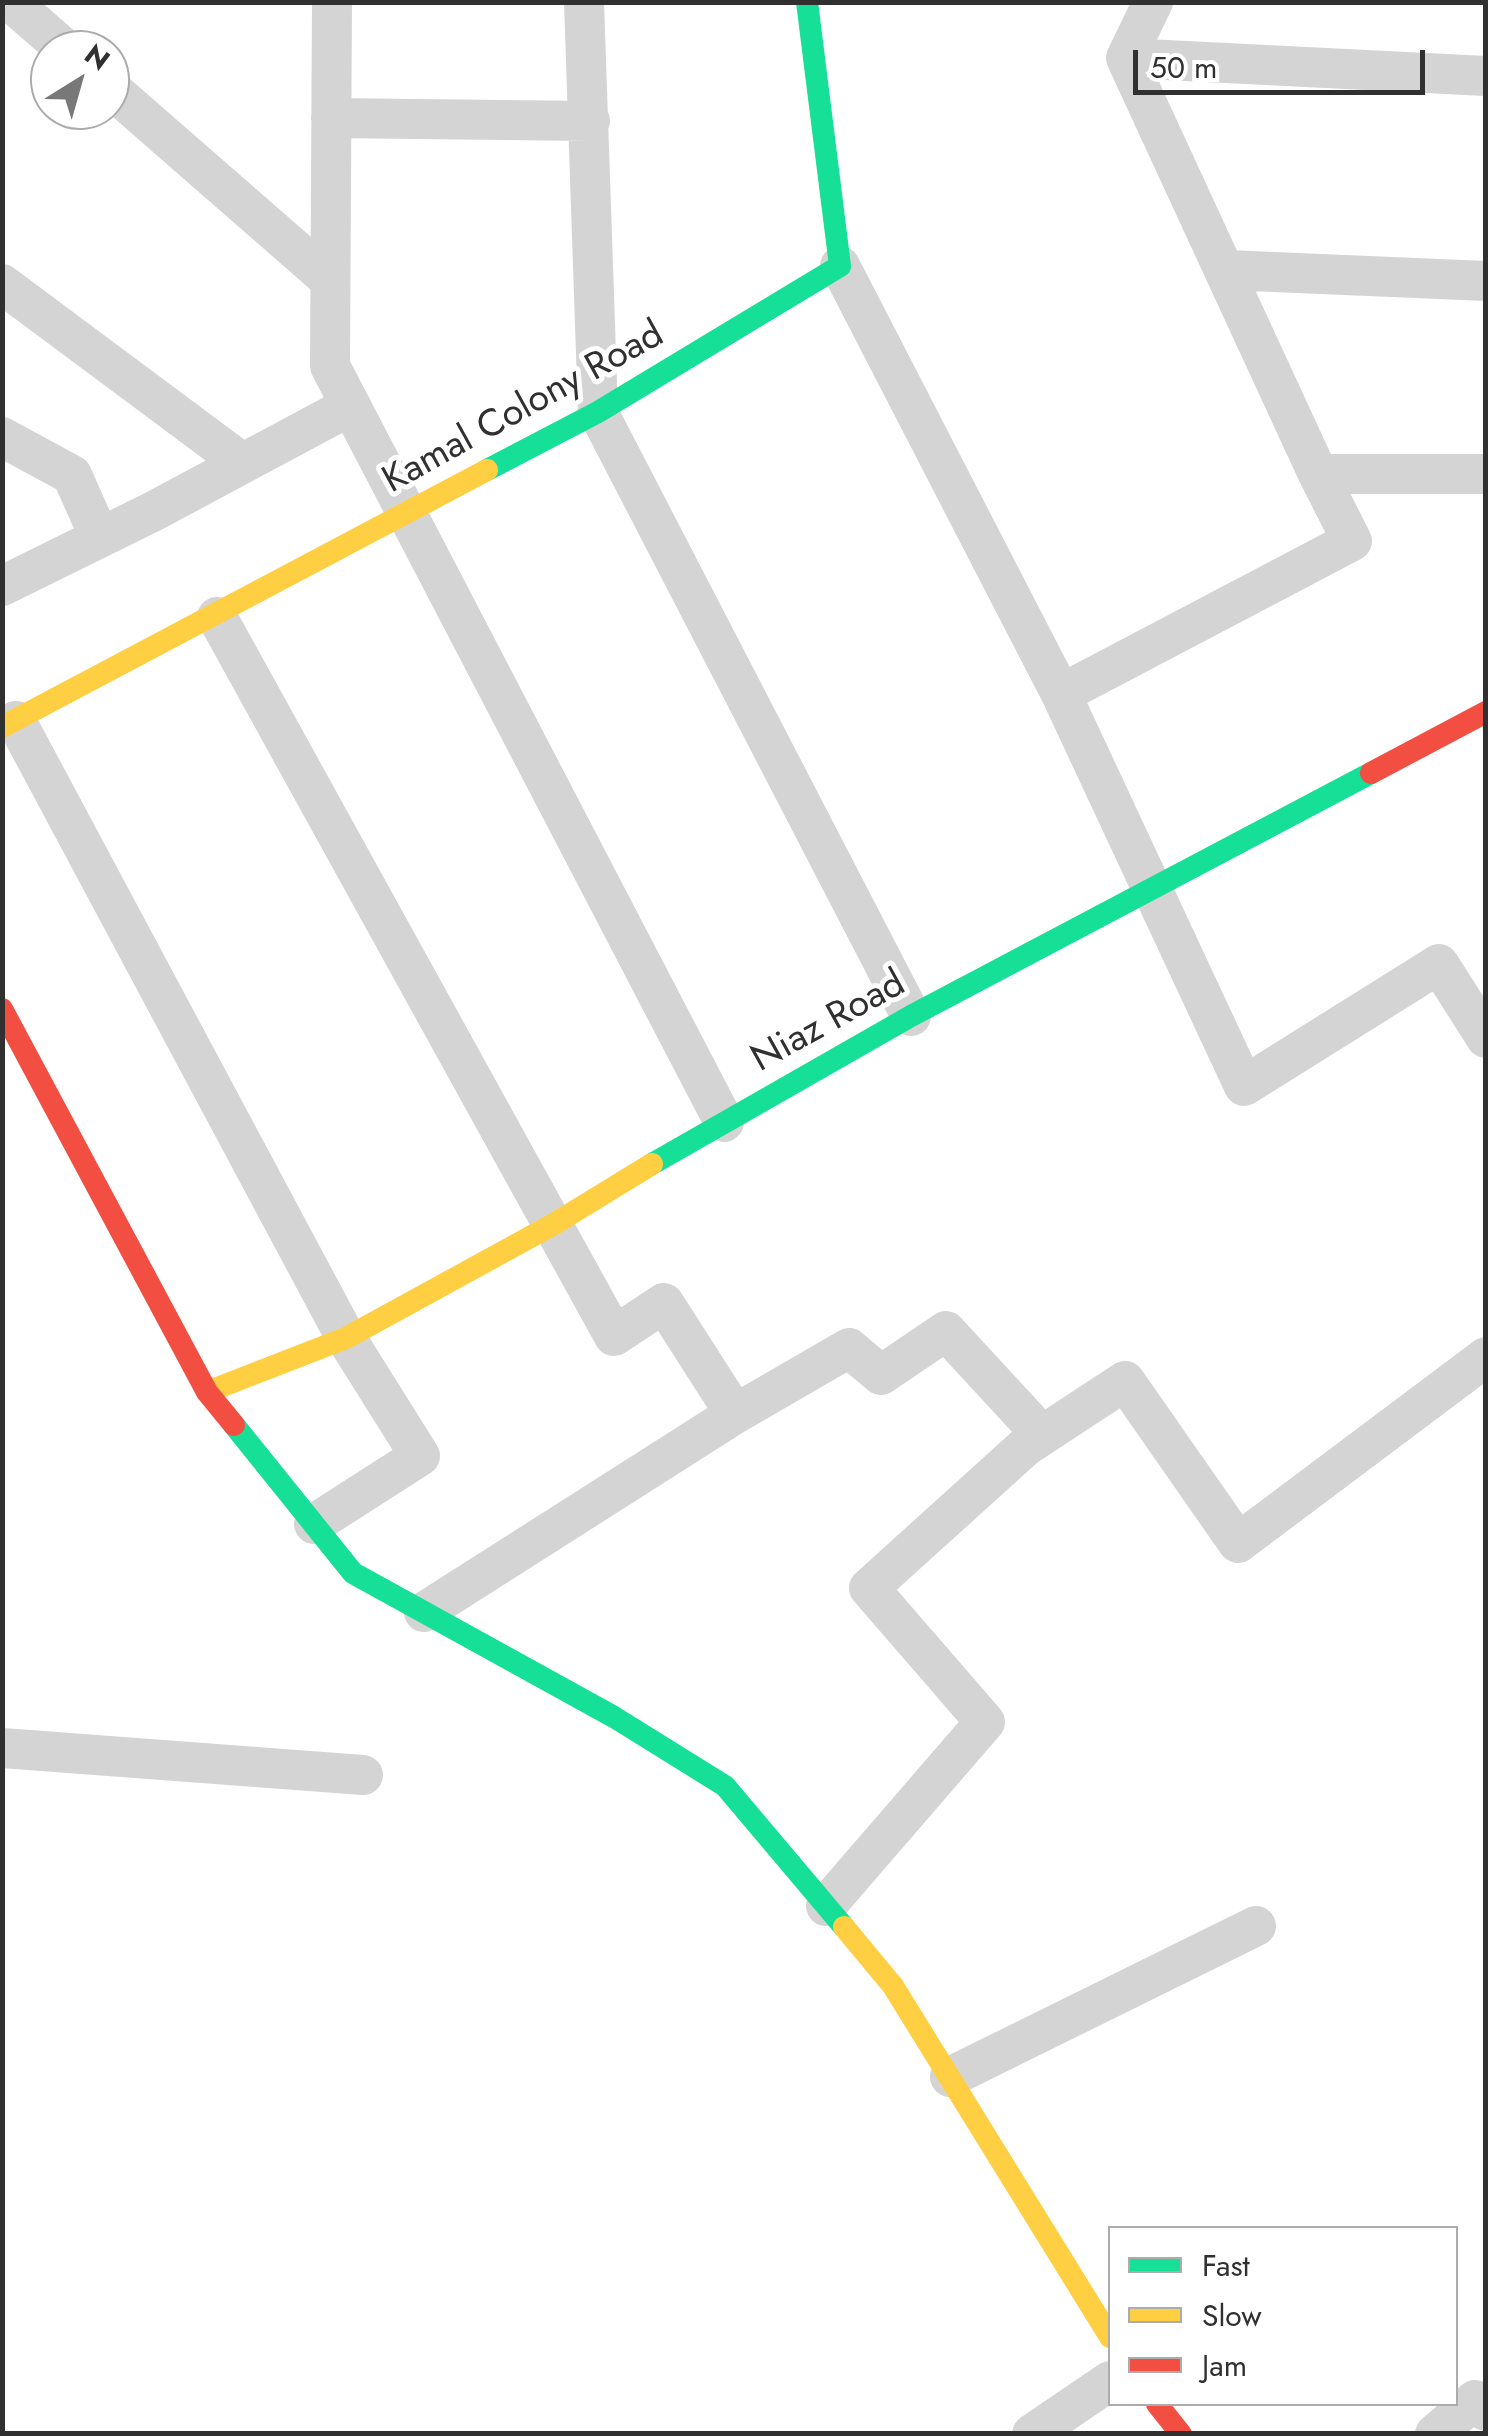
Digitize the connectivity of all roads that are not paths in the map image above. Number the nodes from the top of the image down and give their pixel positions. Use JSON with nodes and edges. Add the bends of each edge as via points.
{"nodes":[{"id":1,"x":11,"y":2,"type":"edge"},
{"id":2,"x":332,"y":2,"type":"edge"},
{"id":3,"x":584,"y":2,"type":"edge"},
{"id":4,"x":807,"y":2,"type":"edge"},
{"id":5,"x":1153,"y":2,"type":"edge"},
{"id":6,"x":43,"y":30,"type":"edge"},
{"id":7,"x":1126,"y":58,"type":"junction"},
{"id":8,"x":1486,"y":76,"type":"edge"},
{"id":9,"x":130,"y":105,"type":"edge"},
{"id":10,"x":331,"y":118,"type":"junction"},
{"id":11,"x":590,"y":122,"type":"junction"},
{"id":12,"x":840,"y":266,"type":"junction"},
{"id":13,"x":1227,"y":270,"type":"junction"},
{"id":14,"x":330,"y":280,"type":"junction"},
{"id":15,"x":1486,"y":281,"type":"edge"},
{"id":16,"x":2,"y":284,"type":"edge"},
{"id":17,"x":350,"y":406,"type":"junction"},
{"id":18,"x":598,"y":412,"type":"junction"},
{"id":19,"x":2,"y":437,"type":"edge"},
{"id":20,"x":241,"y":462,"type":"junction"},
{"id":21,"x":1318,"y":474,"type":"junction"},
{"id":22,"x":1486,"y":474,"type":"edge"},
{"id":23,"x":405,"y":516,"type":"junction"},
{"id":24,"x":99,"y":536,"type":"junction"},
{"id":25,"x":2,"y":586,"type":"edge"},
{"id":26,"x":217,"y":616,"type":"junction"},
{"id":27,"x":1061,"y":694,"type":"junction"},
{"id":28,"x":1486,"y":712,"type":"edge"},
{"id":29,"x":9,"y":724,"type":"edge"},
{"id":30,"x":1153,"y":890,"type":"junction"},
{"id":31,"x":2,"y":1009,"type":"edge"},
{"id":32,"x":911,"y":1016,"type":"junction"},
{"id":33,"x":1486,"y":1038,"type":"edge"},
{"id":34,"x":724,"y":1122,"type":"junction"},
{"id":35,"x":554,"y":1224,"type":"junction"},
{"id":36,"x":346,"y":1338,"type":"junction"},
{"id":37,"x":1486,"y":1358,"type":"edge"},
{"id":38,"x":207,"y":1392,"type":"junction"},
{"id":39,"x":735,"y":1414,"type":"junction"},
{"id":40,"x":1042,"y":1435,"type":"junction"},
{"id":41,"x":314,"y":1524,"type":"junction"},
{"id":42,"x":424,"y":1612,"type":"junction"},
{"id":43,"x":2,"y":1748,"type":"edge"},
{"id":44,"x":363,"y":1775,"type":"dead end"},
{"id":45,"x":826,"y":1906,"type":"junction"},
{"id":46,"x":1256,"y":1926,"type":"dead end"},
{"id":47,"x":950,"y":2077,"type":"junction"},
{"id":48,"x":1108,"y":2334,"type":"edge"},
{"id":49,"x":1108,"y":2382,"type":"edge"},
{"id":50,"x":1159,"y":2406,"type":"edge"},
{"id":51,"x":1486,"y":2411,"type":"edge"},
{"id":52,"x":1032,"y":2434,"type":"edge"},
{"id":53,"x":1180,"y":2434,"type":"edge"},
{"id":54,"x":1435,"y":2434,"type":"edge"}],
"edges":[{"from":1,"to":6,"type":"street"},
{"from":2,"to":10,"type":"street"},
{"from":3,"to":11,"type":"street"},
{"from":4,"to":12,"type":"street"},
{"from":5,"to":7,"type":"street"},
{"from":7,"to":8,"type":"street"},
{"from":7,"to":13,"type":"street"},
{"from":9,"to":14,"type":"street"},
{"from":10,"to":11,"type":"street"},
{"from":10,"to":14,"type":"street"},
{"from":11,"to":18,"type":"street"},
{"from":12,"to":18,"type":"street","name":"Kamal Colony Road"},
{"from":12,"to":27,"type":"street"},
{"from":13,"to":15,"type":"street"},
{"from":13,"to":21,"type":"street"},
{"from":14,"to":17,"type":"street","via":[[330,366]]},
{"from":16,"to":20,"type":"street"},
{"from":17,"to":20,"type":"street"},
{"from":17,"to":23,"type":"street"},
{"from":18,"to":23,"type":"street","name":"Kamal Colony Road"},
{"from":18,"to":32,"type":"street"},
{"from":19,"to":24,"type":"street","via":[[72,475]]},
{"from":20,"to":24,"type":"street"},
{"from":21,"to":22,"type":"street"},
{"from":21,"to":27,"type":"street","via":[[1352,541]]},
{"from":23,"to":26,"type":"street","name":"Kamal Colony Road"},
{"from":23,"to":34,"type":"street"},
{"from":24,"to":25,"type":"street"},
{"from":26,"to":29,"type":"street","name":"Kamal Colony Road"},
{"from":26,"to":35,"type":"street"},
{"from":27,"to":30,"type":"street"},
{"from":28,"to":30,"type":"street","name":"Niaz Road"},
{"from":29,"to":36,"type":"street"},
{"from":30,"to":32,"type":"street","name":"Niaz Road"},
{"from":30,"to":33,"type":"street","via":[[1244,1086],[1439,964]]},
{"from":31,"to":38,"type":"street"},
{"from":32,"to":34,"type":"street","name":"Niaz Road"},
{"from":34,"to":35,"type":"street","name":"Niaz Road"},
{"from":35,"to":36,"type":"street","name":"Niaz Road"},
{"from":35,"to":39,"type":"street","via":[[614,1336],[664,1303]]},
{"from":36,"to":38,"type":"street","name":"Niaz Road"},
{"from":36,"to":41,"type":"street","via":[[420,1456]]},
{"from":37,"to":40,"type":"street","via":[[1238,1543],[1125,1381]]},
{"from":38,"to":41,"type":"street"},
{"from":39,"to":40,"type":"street","via":[[849,1348],[880,1375],[946,1331]]},
{"from":39,"to":42,"type":"street"},
{"from":40,"to":45,"type":"street","via":[[868,1588],[986,1722]]},
{"from":41,"to":42,"type":"street","via":[[354,1573]]},
{"from":42,"to":45,"type":"street","via":[[725,1786]]},
{"from":43,"to":44,"type":"street"},
{"from":45,"to":47,"type":"street","via":[[893,1986]]},
{"from":46,"to":47,"type":"street"},
{"from":47,"to":48,"type":"street"},
{"from":49,"to":52,"type":"street"},
{"from":50,"to":53,"type":"street"},
{"from":51,"to":54,"type":"street","via":[[1476,2400]]}]}
